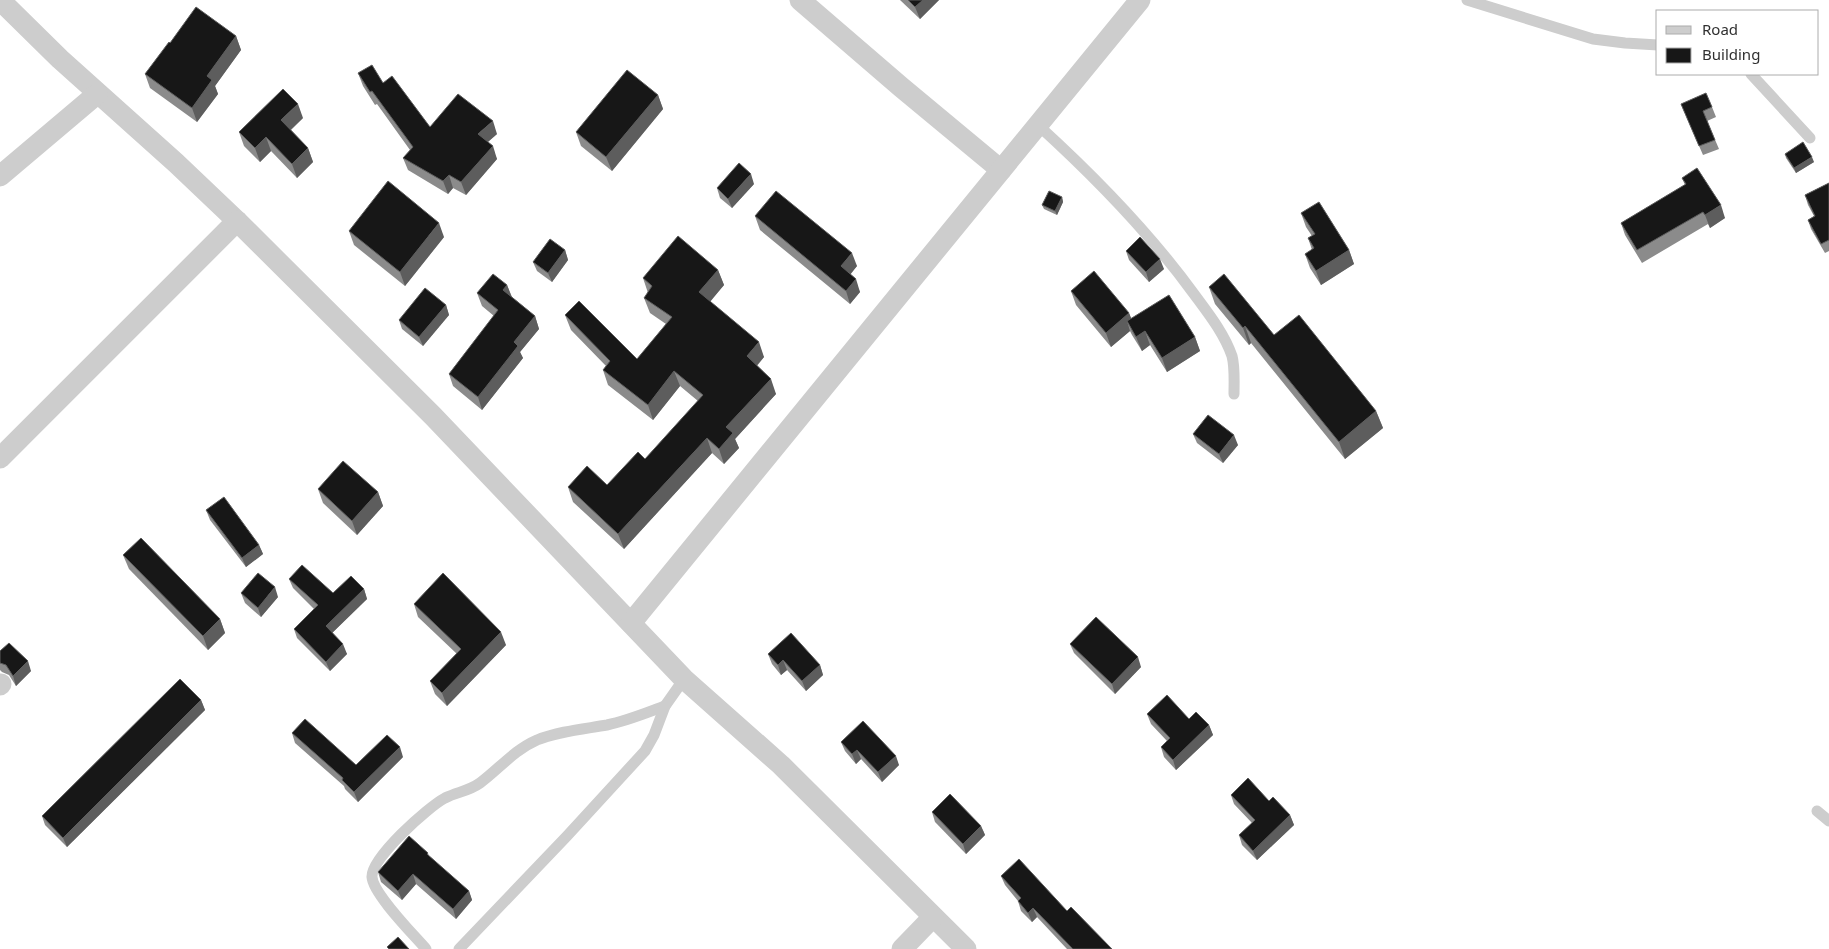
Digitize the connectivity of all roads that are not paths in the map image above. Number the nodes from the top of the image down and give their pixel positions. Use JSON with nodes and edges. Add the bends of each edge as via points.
{"nodes":[{"id":1,"x":0,"y":0,"type":"edge"},
{"id":2,"x":800,"y":0,"type":"edge"},
{"id":3,"x":1140,"y":0,"type":"edge"},
{"id":4,"x":1468,"y":0,"type":"edge"},
{"id":5,"x":1656,"y":45,"type":"edge"},
{"id":6,"x":1752,"y":75,"type":"edge"},
{"id":7,"x":97,"y":94,"type":"junction"},
{"id":8,"x":1039,"y":126,"type":"junction"},
{"id":9,"x":1810,"y":138,"type":"dead end"},
{"id":10,"x":1001,"y":170,"type":"junction"},
{"id":11,"x":0,"y":176,"type":"edge"},
{"id":12,"x":237,"y":222,"type":"junction"},
{"id":13,"x":1234,"y":394,"type":"dead end"},
{"id":14,"x":0,"y":458,"type":"edge"},
{"id":15,"x":631,"y":623,"type":"junction"},
{"id":16,"x":684,"y":679,"type":"junction"},
{"id":17,"x":665,"y":706,"type":"junction"},
{"id":18,"x":1817,"y":811,"type":"dead end"},
{"id":19,"x":1829,"y":821,"type":"edge"},
{"id":20,"x":933,"y":917,"type":"junction"},
{"id":21,"x":426,"y":949,"type":"edge"},
{"id":22,"x":459,"y":949,"type":"edge"},
{"id":23,"x":902,"y":949,"type":"edge"},
{"id":24,"x":966,"y":949,"type":"edge"}],
"edges":[{"from":1,"to":7,"type":"street"},
{"from":2,"to":10,"type":"street"},
{"from":3,"to":8,"type":"street"},
{"from":4,"to":5,"type":"lane","via":[[1593,39]]},
{"from":6,"to":9,"type":"lane"},
{"from":7,"to":11,"type":"street"},
{"from":7,"to":12,"type":"street"},
{"from":8,"to":10,"type":"street"},
{"from":8,"to":13,"type":"lane","via":[[1078,161],[1186,282],[1214,322],[1232,357]]},
{"from":10,"to":15,"type":"street"},
{"from":12,"to":14,"type":"street"},
{"from":12,"to":15,"type":"street","via":[[434,416]]},
{"from":15,"to":16,"type":"street"},
{"from":16,"to":17,"type":"lane"},
{"from":16,"to":20,"type":"street","via":[[781,765]]},
{"from":17,"to":21,"type":"lane","via":[[609,724],[537,740],[523,747],[478,785],[444,799],[399,837],[372,870],[372,880],[378,892]]},
{"from":17,"to":22,"type":"lane","via":[[645,751]]},
{"from":18,"to":19,"type":"lane"},
{"from":20,"to":23,"type":"street"},
{"from":20,"to":24,"type":"street"}]}
